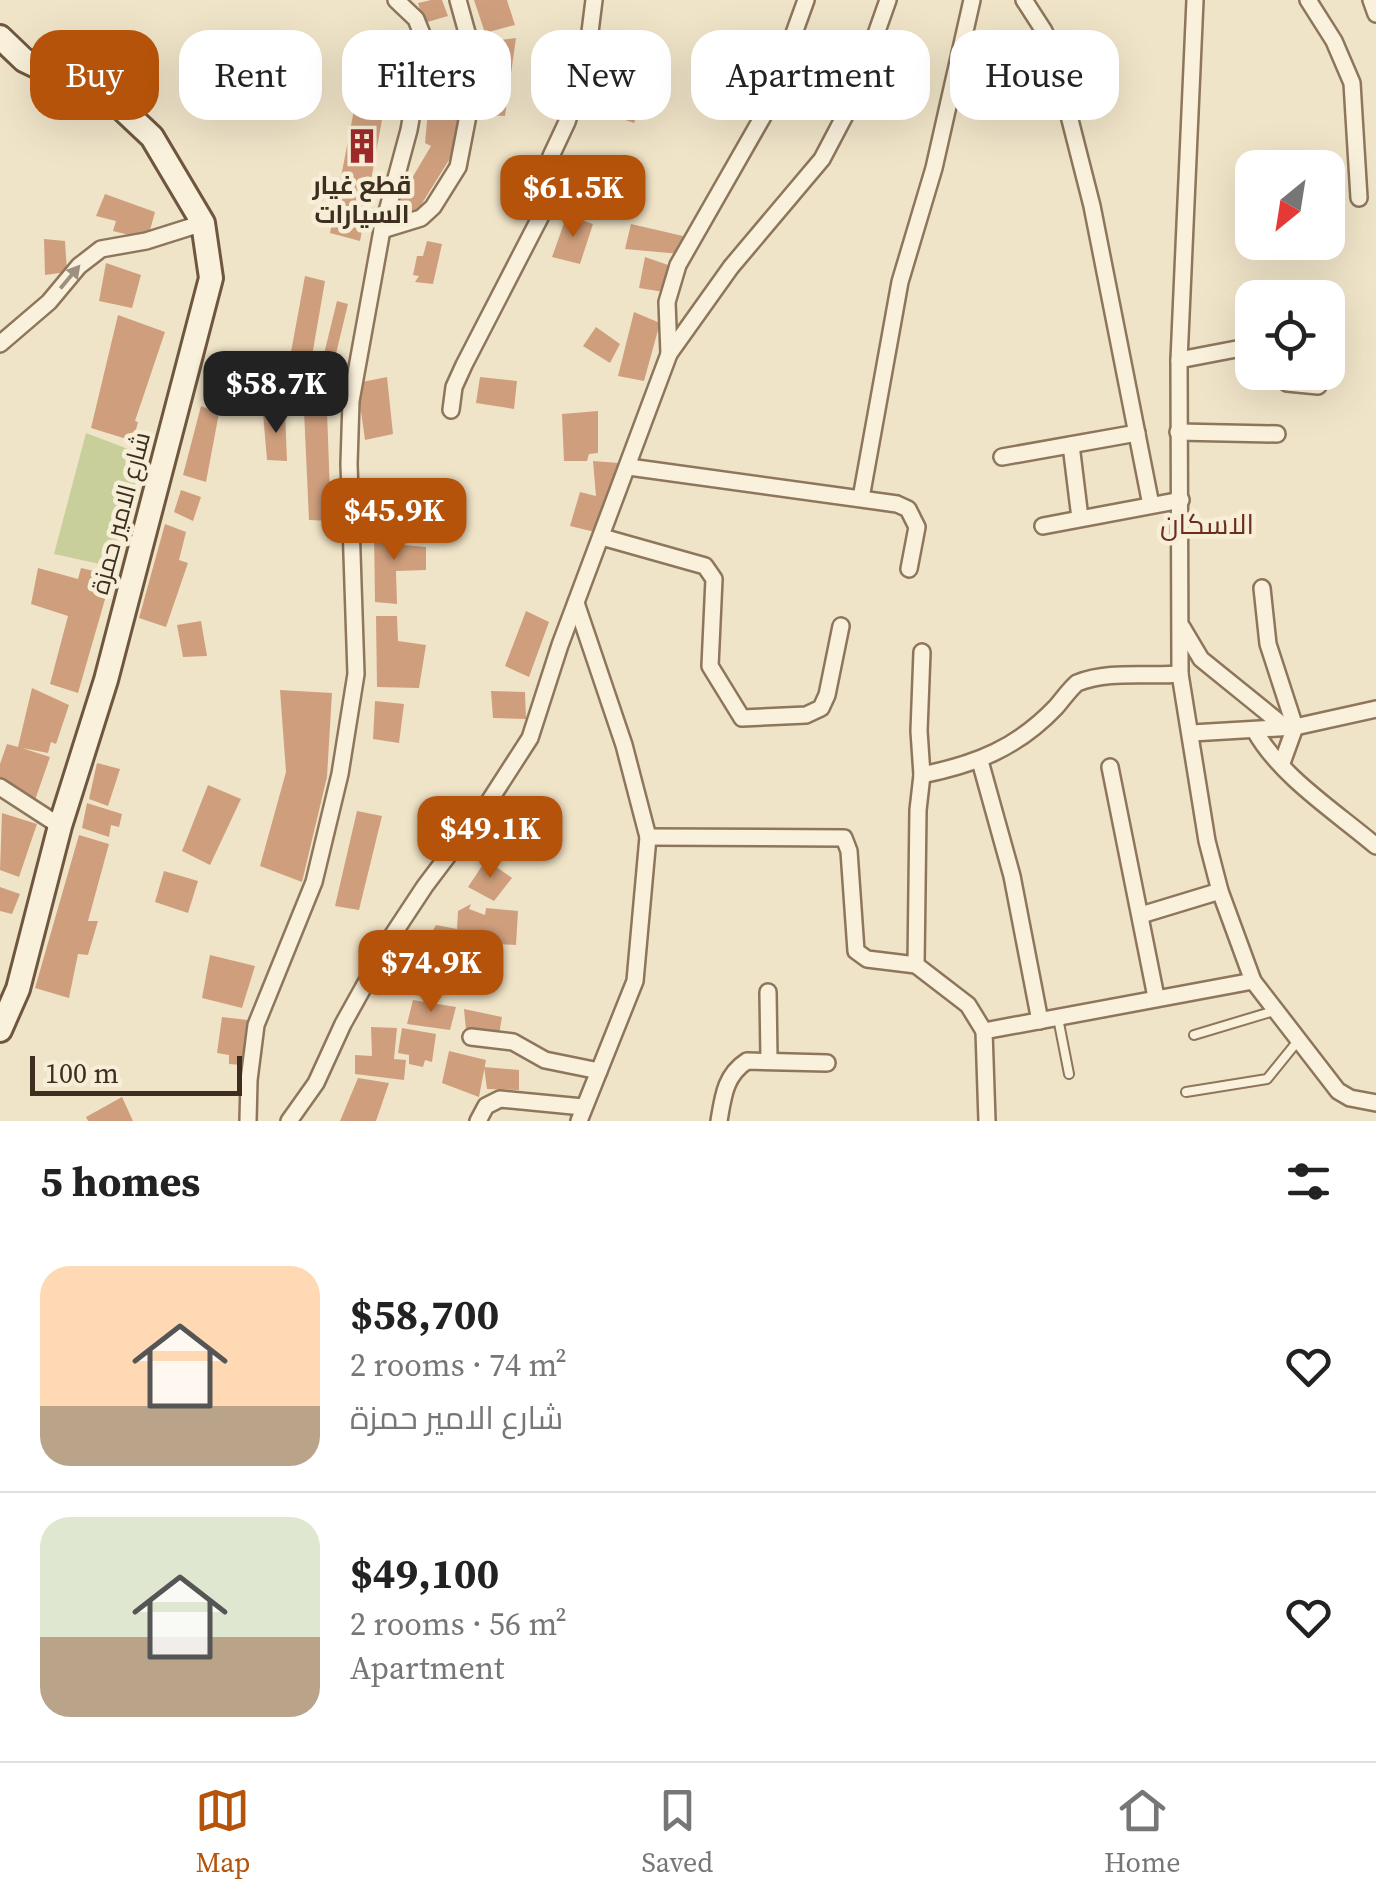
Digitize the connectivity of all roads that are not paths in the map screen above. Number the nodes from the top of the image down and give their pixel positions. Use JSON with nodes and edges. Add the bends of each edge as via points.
{"nodes":[{"id":1,"x":396,"y":0,"type":"edge"},
{"id":2,"x":458,"y":0,"type":"edge"},
{"id":3,"x":594,"y":0,"type":"edge"},
{"id":4,"x":806,"y":0,"type":"edge"},
{"id":5,"x":888,"y":0,"type":"edge"},
{"id":6,"x":972,"y":0,"type":"edge"},
{"id":7,"x":1024,"y":0,"type":"edge"},
{"id":8,"x":1195,"y":0,"type":"edge"},
{"id":9,"x":1308,"y":0,"type":"edge"},
{"id":10,"x":1371,"y":0,"type":"edge"},
{"id":11,"x":1376,"y":14,"type":"edge"},
{"id":12,"x":0,"y":38,"type":"edge"},
{"id":13,"x":1359,"y":198,"type":"dead end"},
{"id":14,"x":203,"y":223,"type":"junction"},
{"id":15,"x":382,"y":230,"type":"junction"},
{"id":16,"x":0,"y":344,"type":"edge"},
{"id":17,"x":1235,"y":349,"type":"edge"},
{"id":18,"x":669,"y":354,"type":"junction"},
{"id":19,"x":1179,"y":360,"type":"junction"},
{"id":20,"x":451,"y":410,"type":"dead end"},
{"id":21,"x":1178,"y":432,"type":"junction"},
{"id":22,"x":1137,"y":433,"type":"junction"},
{"id":23,"x":1277,"y":434,"type":"dead end"},
{"id":24,"x":1071,"y":445,"type":"junction"},
{"id":25,"x":1002,"y":457,"type":"dead end"},
{"id":26,"x":629,"y":467,"type":"junction"},
{"id":27,"x":861,"y":498,"type":"junction"},
{"id":28,"x":1181,"y":500,"type":"junction"},
{"id":29,"x":1150,"y":505,"type":"junction"},
{"id":30,"x":1080,"y":518,"type":"junction"},
{"id":31,"x":1043,"y":526,"type":"dead end"},
{"id":32,"x":602,"y":537,"type":"junction"},
{"id":33,"x":909,"y":569,"type":"dead end"},
{"id":34,"x":1262,"y":588,"type":"dead end"},
{"id":35,"x":576,"y":602,"type":"junction"},
{"id":36,"x":841,"y":626,"type":"dead end"},
{"id":37,"x":1181,"y":626,"type":"junction"},
{"id":38,"x":922,"y":652,"type":"dead end"},
{"id":39,"x":1180,"y":674,"type":"junction"},
{"id":40,"x":1372,"y":706,"type":"edge"},
{"id":41,"x":1290,"y":727,"type":"junction"},
{"id":42,"x":1256,"y":731,"type":"junction"},
{"id":43,"x":1192,"y":733,"type":"junction"},
{"id":44,"x":980,"y":762,"type":"junction"},
{"id":45,"x":1282,"y":763,"type":"junction"},
{"id":46,"x":1110,"y":767,"type":"dead end"},
{"id":47,"x":922,"y":776,"type":"junction"},
{"id":48,"x":0,"y":787,"type":"edge"},
{"id":49,"x":60,"y":826,"type":"junction"},
{"id":50,"x":648,"y":837,"type":"junction"},
{"id":51,"x":1376,"y":846,"type":"edge"},
{"id":52,"x":1220,"y":892,"type":"junction"},
{"id":53,"x":1141,"y":915,"type":"junction"},
{"id":54,"x":916,"y":965,"type":"junction"},
{"id":55,"x":1253,"y":981,"type":"junction"},
{"id":56,"x":768,"y":992,"type":"dead end"},
{"id":57,"x":1156,"y":998,"type":"junction"},
{"id":58,"x":1274,"y":1011,"type":"junction"},
{"id":59,"x":1058,"y":1018,"type":"junction"},
{"id":60,"x":1040,"y":1021,"type":"junction"},
{"id":61,"x":0,"y":1030,"type":"edge"},
{"id":62,"x":984,"y":1032,"type":"junction"},
{"id":63,"x":1194,"y":1035,"type":"dead end"},
{"id":64,"x":471,"y":1037,"type":"dead end"},
{"id":65,"x":1297,"y":1042,"type":"junction"},
{"id":66,"x":768,"y":1060,"type":"junction"},
{"id":67,"x":826,"y":1063,"type":"dead end"},
{"id":68,"x":599,"y":1071,"type":"junction"},
{"id":69,"x":1070,"y":1074,"type":"dead end"},
{"id":70,"x":1186,"y":1092,"type":"dead end"},
{"id":71,"x":1376,"y":1103,"type":"edge"},
{"id":72,"x":581,"y":1114,"type":"edge"},
{"id":73,"x":248,"y":1121,"type":"edge"},
{"id":74,"x":289,"y":1121,"type":"edge"},
{"id":75,"x":478,"y":1121,"type":"edge"},
{"id":76,"x":719,"y":1121,"type":"edge"},
{"id":77,"x":987,"y":1121,"type":"edge"}],
"edges":[{"from":1,"to":15,"type":"street","via":[[416,19],[421,62]]},
{"from":2,"to":15,"type":"street","via":[[477,70],[458,166],[421,218]]},
{"from":3,"to":20,"type":"street","via":[[588,48],[551,156],[546,206],[464,365]]},
{"from":4,"to":18,"type":"street","via":[[766,111],[678,265],[667,302]]},
{"from":5,"to":18,"type":"street","via":[[856,92],[822,159],[730,267]]},
{"from":6,"to":27,"type":"street","via":[[900,282]]},
{"from":7,"to":22,"type":"street","via":[[1055,60]]},
{"from":8,"to":19,"type":"street"},
{"from":9,"to":13,"type":"street","via":[[1352,83]]},
{"from":10,"to":11,"type":"street"},
{"from":12,"to":14,"type":"main road","name":"شارع الامير حمزة","via":[[24,60],[136,120]]},
{"from":16,"to":14,"type":"street","one_way":true,"via":[[90,255]]},
{"from":14,"to":49,"type":"main road","name":"شارع الامير حمزة","via":[[208,302]]},
{"from":15,"to":73,"type":"street","via":[[351,401],[356,647],[349,726],[314,882],[256,1025]]},
{"from":17,"to":19,"type":"street"},
{"from":18,"to":26,"type":"street"},
{"from":19,"to":21,"type":"street"},
{"from":21,"to":23,"type":"street"},
{"from":21,"to":28,"type":"street"},
{"from":22,"to":24,"type":"street"},
{"from":22,"to":29,"type":"street"},
{"from":24,"to":25,"type":"street"},
{"from":24,"to":30,"type":"street"},
{"from":26,"to":27,"type":"street"},
{"from":26,"to":32,"type":"street"},
{"from":27,"to":33,"type":"street","via":[[908,508],[915,518]]},
{"from":28,"to":29,"type":"street"},
{"from":28,"to":37,"type":"street"},
{"from":29,"to":30,"type":"street"},
{"from":30,"to":31,"type":"street"},
{"from":32,"to":35,"type":"street"},
{"from":32,"to":36,"type":"street","via":[[711,571],[710,666],[742,718],[806,715],[821,708]]},
{"from":34,"to":41,"type":"street","via":[[1268,644]]},
{"from":35,"to":50,"type":"street"},
{"from":35,"to":74,"type":"street","via":[[530,738],[392,936],[316,1083]]},
{"from":37,"to":39,"type":"street"},
{"from":37,"to":41,"type":"street","via":[[1201,659]]},
{"from":38,"to":47,"type":"street"},
{"from":39,"to":43,"type":"street"},
{"from":39,"to":44,"type":"street","via":[[1076,683],[1032,728]]},
{"from":40,"to":41,"type":"street"},
{"from":41,"to":42,"type":"street"},
{"from":41,"to":45,"type":"street"},
{"from":42,"to":43,"type":"street"},
{"from":42,"to":45,"type":"street"},
{"from":43,"to":52,"type":"street","via":[[1195,780]]},
{"from":44,"to":47,"type":"street"},
{"from":44,"to":60,"type":"street","via":[[1012,876]]},
{"from":45,"to":51,"type":"street"},
{"from":46,"to":53,"type":"street"},
{"from":47,"to":54,"type":"street"},
{"from":48,"to":49,"type":"street"},
{"from":49,"to":61,"type":"main road","name":"شارع الامير حمزة","via":[[18,989]]},
{"from":50,"to":54,"type":"street","via":[[844,838],[856,951],[867,959]]},
{"from":50,"to":68,"type":"street","via":[[634,981]]},
{"from":52,"to":53,"type":"street"},
{"from":52,"to":55,"type":"street"},
{"from":53,"to":57,"type":"street"},
{"from":54,"to":62,"type":"street","via":[[968,1005]]},
{"from":55,"to":57,"type":"street"},
{"from":55,"to":58,"type":"street"},
{"from":56,"to":66,"type":"street"},
{"from":57,"to":59,"type":"street"},
{"from":58,"to":63,"type":"lane"},
{"from":58,"to":65,"type":"street"},
{"from":59,"to":60,"type":"street"},
{"from":59,"to":69,"type":"lane"},
{"from":60,"to":62,"type":"street"},
{"from":62,"to":77,"type":"street"},
{"from":64,"to":68,"type":"street","via":[[513,1042],[545,1060]]},
{"from":65,"to":70,"type":"lane","via":[[1267,1078]]},
{"from":65,"to":71,"type":"street","via":[[1338,1092]]},
{"from":66,"to":67,"type":"street"},
{"from":66,"to":76,"type":"street","via":[[748,1061],[731,1075]]},
{"from":68,"to":72,"type":"street"},
{"from":72,"to":75,"type":"street","via":[[500,1099]]}]}
